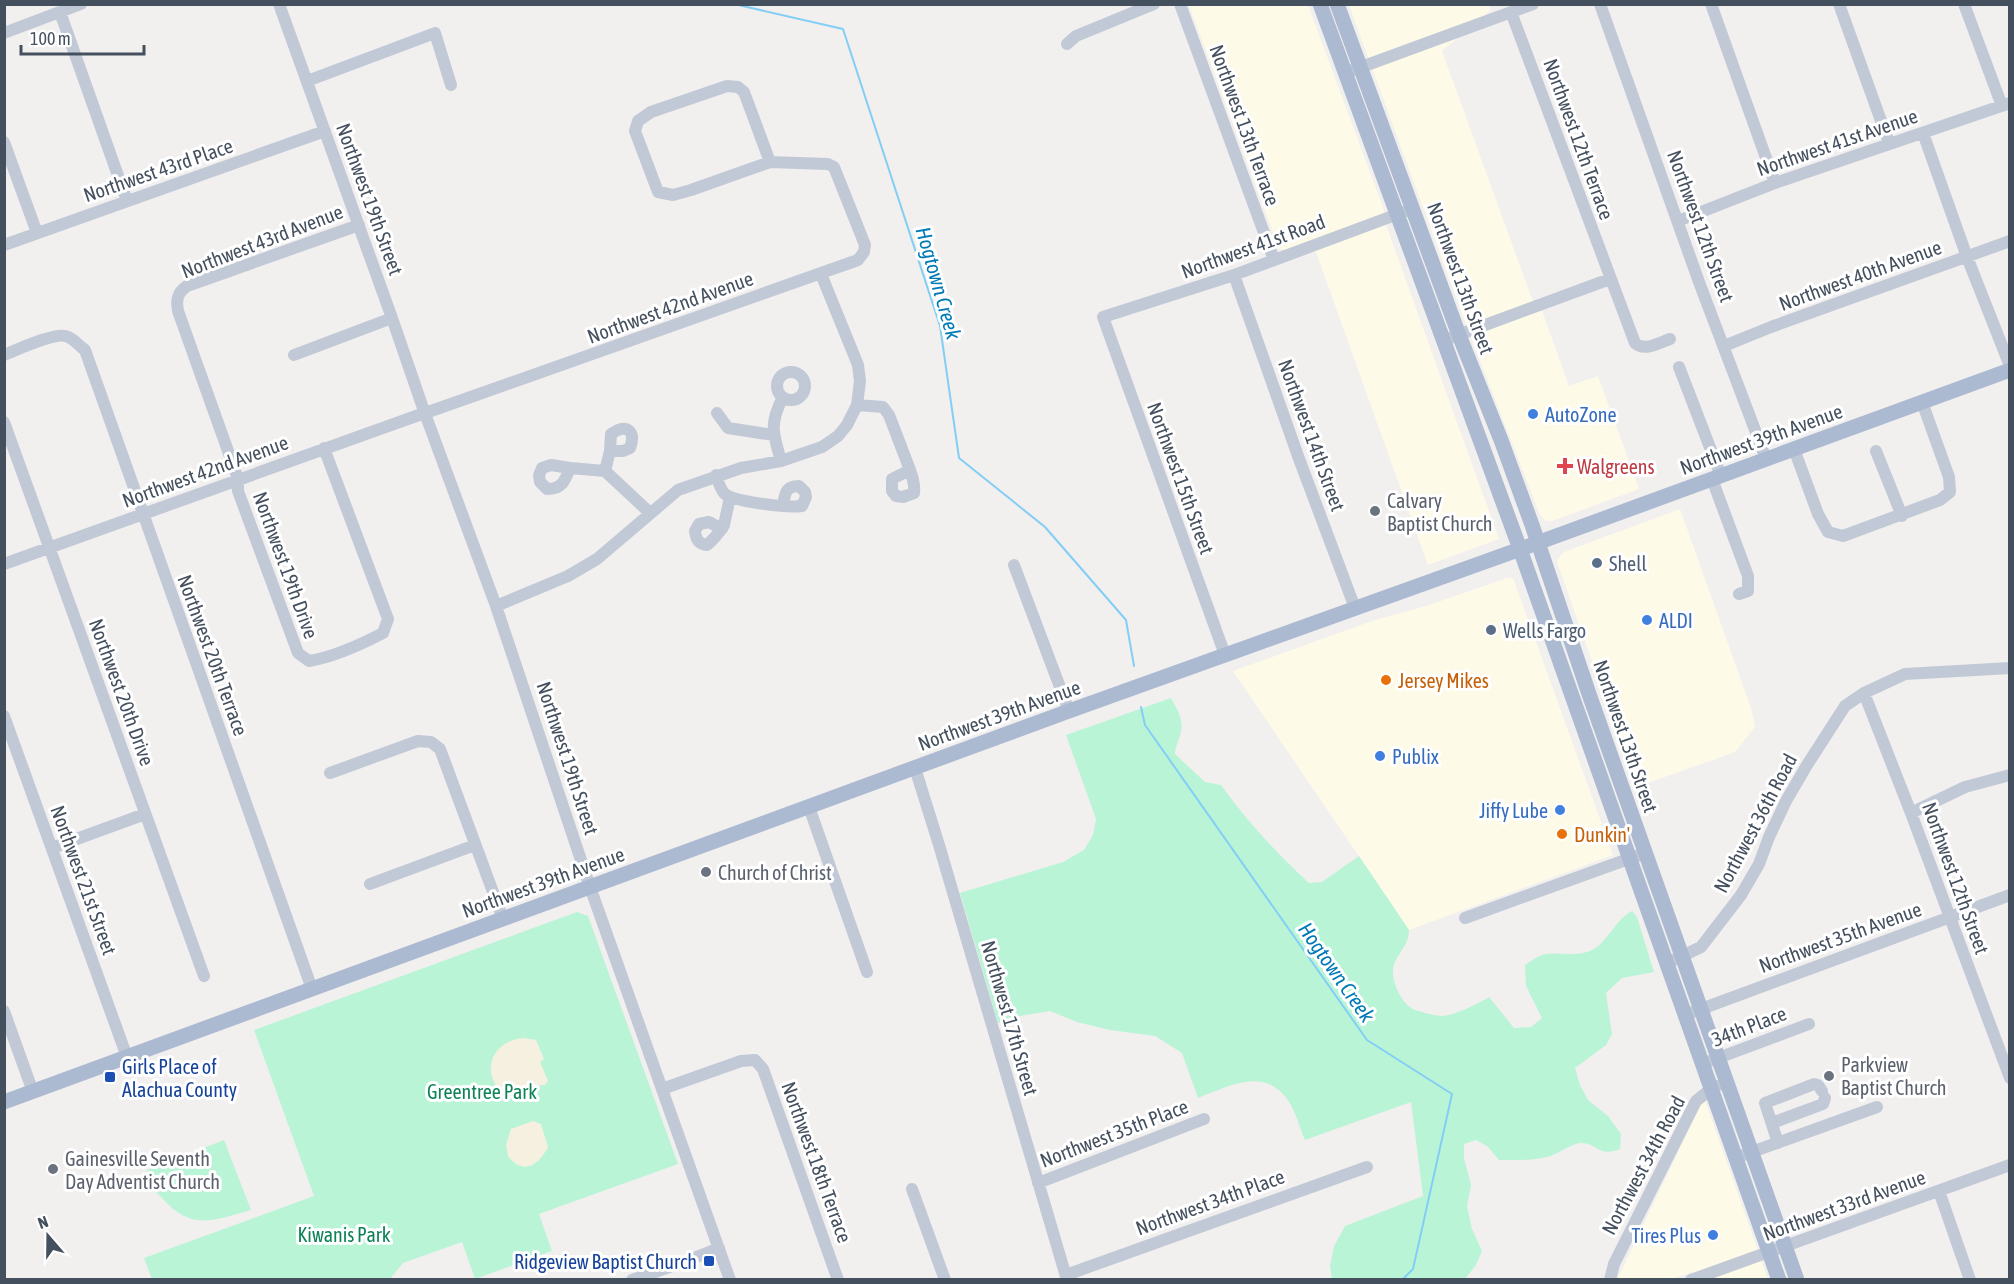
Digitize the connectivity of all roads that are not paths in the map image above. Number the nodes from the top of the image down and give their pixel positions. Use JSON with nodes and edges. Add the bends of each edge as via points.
{"nodes":[{"id":1,"x":81,"y":4,"type":"edge"},
{"id":2,"x":279,"y":4,"type":"edge"},
{"id":3,"x":1154,"y":4,"type":"edge"},
{"id":4,"x":1180,"y":4,"type":"edge"},
{"id":5,"x":1320,"y":4,"type":"edge"},
{"id":6,"x":1337,"y":4,"type":"edge"},
{"id":7,"x":1533,"y":4,"type":"edge"},
{"id":8,"x":1600,"y":4,"type":"edge"},
{"id":9,"x":1711,"y":4,"type":"edge"},
{"id":10,"x":1839,"y":4,"type":"edge"},
{"id":11,"x":1964,"y":4,"type":"edge"},
{"id":12,"x":60,"y":12,"type":"junction"},
{"id":13,"x":1511,"y":12,"type":"junction"},
{"id":14,"x":4,"y":33,"type":"edge"},
{"id":15,"x":1067,"y":44,"type":"dead end"},
{"id":16,"x":1360,"y":68,"type":"junction"},
{"id":17,"x":1345,"y":73,"type":"junction"},
{"id":18,"x":307,"y":81,"type":"junction"},
{"id":19,"x":451,"y":85,"type":"dead end"},
{"id":20,"x":2006,"y":104,"type":"edge"},
{"id":21,"x":325,"y":131,"type":"junction"},
{"id":22,"x":1923,"y":133,"type":"junction"},
{"id":23,"x":4,"y":142,"type":"edge"},
{"id":24,"x":1889,"y":143,"type":"junction"},
{"id":25,"x":770,"y":162,"type":"junction"},
{"id":26,"x":1775,"y":183,"type":"junction"},
{"id":27,"x":127,"y":201,"type":"junction"},
{"id":28,"x":1413,"y":209,"type":"junction"},
{"id":29,"x":1397,"y":215,"type":"junction"},
{"id":30,"x":1678,"y":221,"type":"junction"},
{"id":31,"x":359,"y":225,"type":"junction"},
{"id":32,"x":37,"y":233,"type":"junction"},
{"id":33,"x":2010,"y":241,"type":"edge"},
{"id":34,"x":4,"y":245,"type":"edge"},
{"id":35,"x":1967,"y":256,"type":"junction"},
{"id":36,"x":1275,"y":260,"type":"junction"},
{"id":37,"x":821,"y":274,"type":"junction"},
{"id":38,"x":1234,"y":275,"type":"junction"},
{"id":39,"x":1610,"y":279,"type":"junction"},
{"id":40,"x":1106,"y":316,"type":"joint"},
{"id":41,"x":392,"y":318,"type":"junction"},
{"id":42,"x":1459,"y":335,"type":"junction"},
{"id":43,"x":1670,"y":339,"type":"dead end"},
{"id":44,"x":1443,"y":340,"type":"junction"},
{"id":45,"x":1724,"y":346,"type":"junction"},
{"id":46,"x":4,"y":355,"type":"edge"},
{"id":47,"x":294,"y":355,"type":"dead end"},
{"id":48,"x":1679,"y":367,"type":"dead end"},
{"id":49,"x":2010,"y":368,"type":"edge"},
{"id":50,"x":783,"y":397,"type":"dead end"},
{"id":51,"x":1922,"y":402,"type":"junction"},
{"id":52,"x":857,"y":405,"type":"junction"},
{"id":53,"x":425,"y":413,"type":"junction"},
{"id":54,"x":717,"y":413,"type":"dead end"},
{"id":55,"x":4,"y":422,"type":"edge"},
{"id":56,"x":773,"y":435,"type":"junction"},
{"id":57,"x":324,"y":448,"type":"junction"},
{"id":58,"x":1794,"y":449,"type":"junction"},
{"id":59,"x":610,"y":451,"type":"dead end"},
{"id":60,"x":1876,"y":451,"type":"dead end"},
{"id":61,"x":1766,"y":459,"type":"junction"},
{"id":62,"x":781,"y":461,"type":"junction"},
{"id":63,"x":570,"y":468,"type":"dead end"},
{"id":64,"x":910,"y":470,"type":"dead end"},
{"id":65,"x":605,"y":471,"type":"junction"},
{"id":66,"x":716,"y":475,"type":"junction"},
{"id":67,"x":1716,"y":477,"type":"junction"},
{"id":68,"x":238,"y":479,"type":"junction"},
{"id":69,"x":730,"y":496,"type":"junction"},
{"id":70,"x":783,"y":506,"type":"dead end"},
{"id":71,"x":650,"y":513,"type":"junction"},
{"id":72,"x":143,"y":515,"type":"junction"},
{"id":73,"x":1902,"y":516,"type":"junction"},
{"id":74,"x":722,"y":529,"type":"dead end"},
{"id":75,"x":1537,"y":543,"type":"junction"},
{"id":76,"x":50,"y":548,"type":"junction"},
{"id":77,"x":1520,"y":549,"type":"junction"},
{"id":78,"x":4,"y":564,"type":"edge"},
{"id":79,"x":1014,"y":565,"type":"dead end"},
{"id":80,"x":1739,"y":594,"type":"dead end"},
{"id":81,"x":495,"y":606,"type":"junction"},
{"id":82,"x":1354,"y":608,"type":"junction"},
{"id":83,"x":1225,"y":655,"type":"junction"},
{"id":84,"x":2010,"y":668,"type":"edge"},
{"id":85,"x":1864,"y":693,"type":"junction"},
{"id":86,"x":1069,"y":711,"type":"junction"},
{"id":87,"x":4,"y":716,"type":"edge"},
{"id":88,"x":915,"y":768,"type":"junction"},
{"id":89,"x":330,"y":773,"type":"dead end"},
{"id":90,"x":2010,"y":775,"type":"edge"},
{"id":91,"x":809,"y":807,"type":"junction"},
{"id":92,"x":1911,"y":813,"type":"junction"},
{"id":93,"x":145,"y":814,"type":"junction"},
{"id":94,"x":475,"y":845,"type":"junction"},
{"id":95,"x":52,"y":848,"type":"junction"},
{"id":96,"x":1645,"y":853,"type":"junction"},
{"id":97,"x":1629,"y":859,"type":"junction"},
{"id":98,"x":370,"y":884,"type":"dead end"},
{"id":99,"x":590,"y":887,"type":"junction"},
{"id":100,"x":2010,"y":895,"type":"edge"},
{"id":101,"x":1950,"y":917,"type":"junction"},
{"id":102,"x":1465,"y":918,"type":"dead end"},
{"id":103,"x":503,"y":919,"type":"junction"},
{"id":104,"x":1682,"y":957,"type":"junction"},
{"id":105,"x":1666,"y":963,"type":"junction"},
{"id":106,"x":867,"y":972,"type":"dead end"},
{"id":107,"x":204,"y":976,"type":"dead end"},
{"id":108,"x":312,"y":989,"type":"junction"},
{"id":109,"x":1701,"y":1009,"type":"junction"},
{"id":110,"x":4,"y":1011,"type":"edge"},
{"id":111,"x":1684,"y":1015,"type":"junction"},
{"id":112,"x":1809,"y":1024,"type":"dead end"},
{"id":113,"x":127,"y":1057,"type":"junction"},
{"id":114,"x":1718,"y":1059,"type":"junction"},
{"id":115,"x":1702,"y":1064,"type":"junction"},
{"id":116,"x":2010,"y":1078,"type":"edge"},
{"id":117,"x":1727,"y":1083,"type":"junction"},
{"id":118,"x":662,"y":1089,"type":"junction"},
{"id":119,"x":1711,"y":1089,"type":"junction"},
{"id":120,"x":33,"y":1092,"type":"junction"},
{"id":121,"x":4,"y":1102,"type":"edge"},
{"id":122,"x":1877,"y":1107,"type":"dead end"},
{"id":123,"x":1204,"y":1119,"type":"dead end"},
{"id":124,"x":1772,"y":1123,"type":"junction"},
{"id":125,"x":1778,"y":1143,"type":"junction"},
{"id":126,"x":1752,"y":1152,"type":"junction"},
{"id":127,"x":1735,"y":1158,"type":"junction"},
{"id":128,"x":2010,"y":1165,"type":"edge"},
{"id":129,"x":1367,"y":1167,"type":"dead end"},
{"id":130,"x":1038,"y":1182,"type":"junction"},
{"id":131,"x":912,"y":1189,"type":"dead end"},
{"id":132,"x":1939,"y":1191,"type":"junction"},
{"id":133,"x":1785,"y":1247,"type":"junction"},
{"id":134,"x":719,"y":1248,"type":"junction"},
{"id":135,"x":1769,"y":1252,"type":"junction"},
{"id":136,"x":1067,"y":1277,"type":"edge"},
{"id":137,"x":1694,"y":1279,"type":"edge"},
{"id":138,"x":632,"y":1280,"type":"edge"},
{"id":139,"x":730,"y":1280,"type":"edge"},
{"id":140,"x":838,"y":1280,"type":"edge"},
{"id":141,"x":945,"y":1280,"type":"edge"},
{"id":142,"x":1610,"y":1280,"type":"edge"},
{"id":143,"x":1779,"y":1280,"type":"edge"},
{"id":144,"x":1797,"y":1280,"type":"edge"},
{"id":145,"x":1970,"y":1280,"type":"edge"}],
"edges":[{"from":1,"to":12,"type":"street"},
{"from":2,"to":18,"type":"street","name":"Northwest 19th Street"},
{"from":3,"to":15,"type":"street","via":[[1076,36]]},
{"from":4,"to":36,"type":"street","name":"Northwest 13th Terrace"},
{"from":5,"to":17,"type":"main road","name":"Northwest 13th Street"},
{"from":6,"to":16,"type":"main road","name":"Northwest 13th Street"},
{"from":7,"to":13,"type":"street"},
{"from":8,"to":30,"type":"street","name":"Northwest 12th Street"},
{"from":9,"to":26,"type":"street"},
{"from":10,"to":24,"type":"street"},
{"from":11,"to":20,"type":"street"},
{"from":12,"to":14,"type":"street"},
{"from":12,"to":27,"type":"street"},
{"from":13,"to":16,"type":"street"},
{"from":13,"to":39,"type":"street","name":"Northwest 12th Terrace"},
{"from":16,"to":17,"type":"street"},
{"from":16,"to":28,"type":"main road","name":"Northwest 13th Street"},
{"from":17,"to":29,"type":"main road","name":"Northwest 13th Street"},
{"from":18,"to":19,"type":"street","via":[[435,33]]},
{"from":18,"to":21,"type":"street","name":"Northwest 19th Street"},
{"from":20,"to":22,"type":"street","name":"Northwest 41st Avenue"},
{"from":21,"to":27,"type":"street","name":"Northwest 43rd Place"},
{"from":21,"to":31,"type":"street","name":"Northwest 19th Street"},
{"from":22,"to":24,"type":"street","name":"Northwest 41st Avenue"},
{"from":22,"to":35,"type":"street"},
{"from":23,"to":32,"type":"street"},
{"from":24,"to":26,"type":"street","name":"Northwest 41st Avenue"},
{"from":25,"to":25,"type":"street","via":[[744,92],[738,87],[727,86],[651,112],[638,122],[635,130],[658,192],[673,195]]},
{"from":25,"to":37,"type":"street","name":"Northwest 42nd Avenue","via":[[834,167],[865,245],[858,260]]},
{"from":26,"to":30,"type":"street","name":"Northwest 41st Avenue"},
{"from":27,"to":32,"type":"street","name":"Northwest 43rd Place"},
{"from":28,"to":29,"type":"street","name":"Northwest 41st Road"},
{"from":28,"to":42,"type":"main road","name":"Northwest 13th Street"},
{"from":29,"to":36,"type":"street","name":"Northwest 41st Road"},
{"from":29,"to":44,"type":"main road","name":"Northwest 13th Street"},
{"from":30,"to":45,"type":"street","name":"Northwest 12th Street"},
{"from":31,"to":41,"type":"street","name":"Northwest 19th Street"},
{"from":31,"to":68,"type":"street","name":"Northwest 43rd Avenue","via":[[187,286],[178,294],[178,311]]},
{"from":32,"to":34,"type":"street","name":"Northwest 43rd Place"},
{"from":33,"to":35,"type":"street","name":"Northwest 40th Avenue"},
{"from":35,"to":45,"type":"street","name":"Northwest 40th Avenue"},
{"from":35,"to":49,"type":"street"},
{"from":36,"to":38,"type":"street","name":"Northwest 41st Road"},
{"from":37,"to":52,"type":"street","via":[[858,365]]},
{"from":37,"to":53,"type":"street","name":"Northwest 42nd Avenue"},
{"from":38,"to":40,"type":"street","name":"Northwest 41st Road"},
{"from":38,"to":82,"type":"street","name":"Northwest 14th Street"},
{"from":39,"to":42,"type":"street"},
{"from":39,"to":43,"type":"street","name":"Northwest 12th Terrace","via":[[1635,343],[1646,348]]},
{"from":40,"to":83,"type":"street","name":"Northwest 15th Street","via":[[1103,317],[1109,338]]},
{"from":41,"to":47,"type":"street"},
{"from":41,"to":53,"type":"street","name":"Northwest 19th Street"},
{"from":42,"to":44,"type":"street"},
{"from":42,"to":75,"type":"main road","name":"Northwest 13th Street"},
{"from":44,"to":77,"type":"main road","name":"Northwest 13th Street"},
{"from":45,"to":61,"type":"street","name":"Northwest 12th Street"},
{"from":46,"to":72,"type":"street","name":"Northwest 20th Terrace","via":[[64,335],[85,350]]},
{"from":48,"to":67,"type":"street"},
{"from":49,"to":51,"type":"main road","name":"Northwest 39th Avenue"},
{"from":50,"to":56,"type":"street","via":[[776,410]]},
{"from":51,"to":58,"type":"main road","name":"Northwest 39th Avenue"},
{"from":51,"to":73,"type":"street","via":[[1949,477],[1950,492]]},
{"from":52,"to":62,"type":"street","via":[[838,436],[822,447]]},
{"from":52,"to":64,"type":"street","via":[[883,407]]},
{"from":53,"to":57,"type":"street","name":"Northwest 42nd Avenue"},
{"from":53,"to":81,"type":"street","name":"Northwest 19th Street"},
{"from":54,"to":56,"type":"street","via":[[728,428]]},
{"from":55,"to":76,"type":"street","name":"Northwest 20th Drive"},
{"from":56,"to":62,"type":"street"},
{"from":57,"to":68,"type":"street","name":"Northwest 42nd Avenue"},
{"from":57,"to":68,"type":"street","name":"Northwest 19th Drive","via":[[388,619],[383,633],[341,651],[309,661],[298,653],[238,491]]},
{"from":58,"to":61,"type":"main road","name":"Northwest 39th Avenue"},
{"from":58,"to":73,"type":"street","via":[[1828,532],[1843,536]]},
{"from":59,"to":65,"type":"street"},
{"from":60,"to":73,"type":"street"},
{"from":61,"to":67,"type":"main road","name":"Northwest 39th Avenue"},
{"from":62,"to":66,"type":"street"},
{"from":63,"to":65,"type":"street"},
{"from":65,"to":71,"type":"street"},
{"from":66,"to":69,"type":"street","via":[[724,493]]},
{"from":66,"to":71,"type":"street","via":[[678,489]]},
{"from":67,"to":75,"type":"main road","name":"Northwest 39th Avenue"},
{"from":67,"to":80,"type":"street","via":[[1748,576],[1748,591]]},
{"from":68,"to":72,"type":"street","name":"Northwest 42nd Avenue"},
{"from":69,"to":70,"type":"street"},
{"from":69,"to":74,"type":"street"},
{"from":71,"to":81,"type":"street","via":[[597,559],[568,576]]},
{"from":72,"to":76,"type":"street","name":"Northwest 42nd Avenue"},
{"from":72,"to":108,"type":"street","name":"Northwest 20th Terrace"},
{"from":75,"to":77,"type":"main road","name":"Northwest 39th Avenue"},
{"from":75,"to":96,"type":"main road","name":"Northwest 13th Street"},
{"from":76,"to":78,"type":"street","name":"Northwest 42nd Avenue"},
{"from":76,"to":93,"type":"street","name":"Northwest 20th Drive"},
{"from":77,"to":82,"type":"main road","name":"Northwest 39th Avenue"},
{"from":77,"to":97,"type":"main road","name":"Northwest 13th Street"},
{"from":79,"to":86,"type":"street"},
{"from":81,"to":99,"type":"street","name":"Northwest 19th Street"},
{"from":82,"to":83,"type":"main road","name":"Northwest 39th Avenue"},
{"from":83,"to":86,"type":"main road","name":"Northwest 39th Avenue"},
{"from":84,"to":85,"type":"street","name":"Northwest 36th Road","via":[[1905,674]]},
{"from":85,"to":92,"type":"street","name":"Northwest 12th Street"},
{"from":85,"to":104,"type":"street","name":"Northwest 36th Road","via":[[1845,706],[1807,765],[1741,895],[1701,947]]},
{"from":86,"to":88,"type":"main road","name":"Northwest 39th Avenue"},
{"from":87,"to":95,"type":"street","name":"Northwest 21st Street"},
{"from":88,"to":91,"type":"main road","name":"Northwest 39th Avenue"},
{"from":88,"to":130,"type":"street","name":"Northwest 17th Street"},
{"from":89,"to":94,"type":"street","via":[[418,741],[431,742],[440,749]]},
{"from":90,"to":92,"type":"street","via":[[1965,788]]},
{"from":91,"to":99,"type":"main road","name":"Northwest 39th Avenue"},
{"from":91,"to":106,"type":"street"},
{"from":92,"to":101,"type":"street","name":"Northwest 12th Street"},
{"from":93,"to":95,"type":"street"},
{"from":93,"to":107,"type":"street","name":"Northwest 20th Drive"},
{"from":94,"to":98,"type":"street"},
{"from":94,"to":103,"type":"street"},
{"from":95,"to":113,"type":"street","name":"Northwest 21st Street"},
{"from":96,"to":97,"type":"street"},
{"from":96,"to":104,"type":"main road","name":"Northwest 13th Street"},
{"from":97,"to":102,"type":"street"},
{"from":97,"to":105,"type":"main road","name":"Northwest 13th Street"},
{"from":99,"to":103,"type":"main road","name":"Northwest 39th Avenue"},
{"from":99,"to":118,"type":"street","name":"Northwest 19th Street"},
{"from":100,"to":101,"type":"street","name":"Northwest 35th Avenue"},
{"from":101,"to":109,"type":"street","name":"Northwest 35th Avenue"},
{"from":101,"to":116,"type":"street","name":"Northwest 12th Street"},
{"from":103,"to":108,"type":"main road","name":"Northwest 39th Avenue"},
{"from":104,"to":105,"type":"street","name":"Northwest 36th Road"},
{"from":104,"to":109,"type":"main road","name":"Northwest 13th Street"},
{"from":105,"to":111,"type":"main road","name":"Northwest 13th Street"},
{"from":108,"to":113,"type":"main road","name":"Northwest 39th Avenue"},
{"from":109,"to":111,"type":"street","name":"Northwest 35th Avenue"},
{"from":109,"to":114,"type":"main road","name":"Northwest 13th Street"},
{"from":110,"to":120,"type":"street"},
{"from":111,"to":115,"type":"main road","name":"Northwest 13th Street"},
{"from":112,"to":114,"type":"street","name":"34th Place"},
{"from":113,"to":120,"type":"main road","name":"Northwest 39th Avenue"},
{"from":114,"to":115,"type":"street","name":"34th Place"},
{"from":114,"to":117,"type":"main road","name":"Northwest 13th Street"},
{"from":115,"to":119,"type":"main road","name":"Northwest 13th Street"},
{"from":117,"to":119,"type":"street","name":"Northwest 34th Road"},
{"from":117,"to":126,"type":"main road","name":"Northwest 13th Street"},
{"from":118,"to":134,"type":"street","name":"Northwest 19th Street"},
{"from":118,"to":140,"type":"street","name":"Northwest 18th Terrace","via":[[741,1061],[755,1060],[763,1069]]},
{"from":119,"to":127,"type":"main road","name":"Northwest 13th Street"},
{"from":119,"to":142,"type":"street","name":"Northwest 34th Road","via":[[1696,1101],[1614,1264]]},
{"from":120,"to":121,"type":"main road","name":"Northwest 39th Avenue"},
{"from":122,"to":125,"type":"street"},
{"from":123,"to":130,"type":"street","name":"Northwest 35th Place"},
{"from":124,"to":124,"type":"street","via":[[1765,1103],[1818,1085],[1823,1104]]},
{"from":124,"to":125,"type":"street"},
{"from":125,"to":126,"type":"street"},
{"from":126,"to":127,"type":"street"},
{"from":126,"to":133,"type":"main road","name":"Northwest 13th Street"},
{"from":127,"to":135,"type":"main road","name":"Northwest 13th Street"},
{"from":128,"to":132,"type":"street","name":"Northwest 33rd Avenue"},
{"from":129,"to":136,"type":"street","name":"Northwest 34th Place"},
{"from":130,"to":136,"type":"street","name":"Northwest 17th Street"},
{"from":131,"to":141,"type":"street"},
{"from":132,"to":133,"type":"street","name":"Northwest 33rd Avenue"},
{"from":132,"to":145,"type":"street"},
{"from":133,"to":135,"type":"street","name":"Northwest 33rd Avenue"},
{"from":133,"to":144,"type":"main road","name":"Northwest 13th Street"},
{"from":134,"to":138,"type":"street"},
{"from":134,"to":139,"type":"street","name":"Northwest 19th Street"},
{"from":135,"to":137,"type":"street","name":"Northwest 33rd Avenue"},
{"from":135,"to":143,"type":"main road","name":"Northwest 13th Street"}]}
